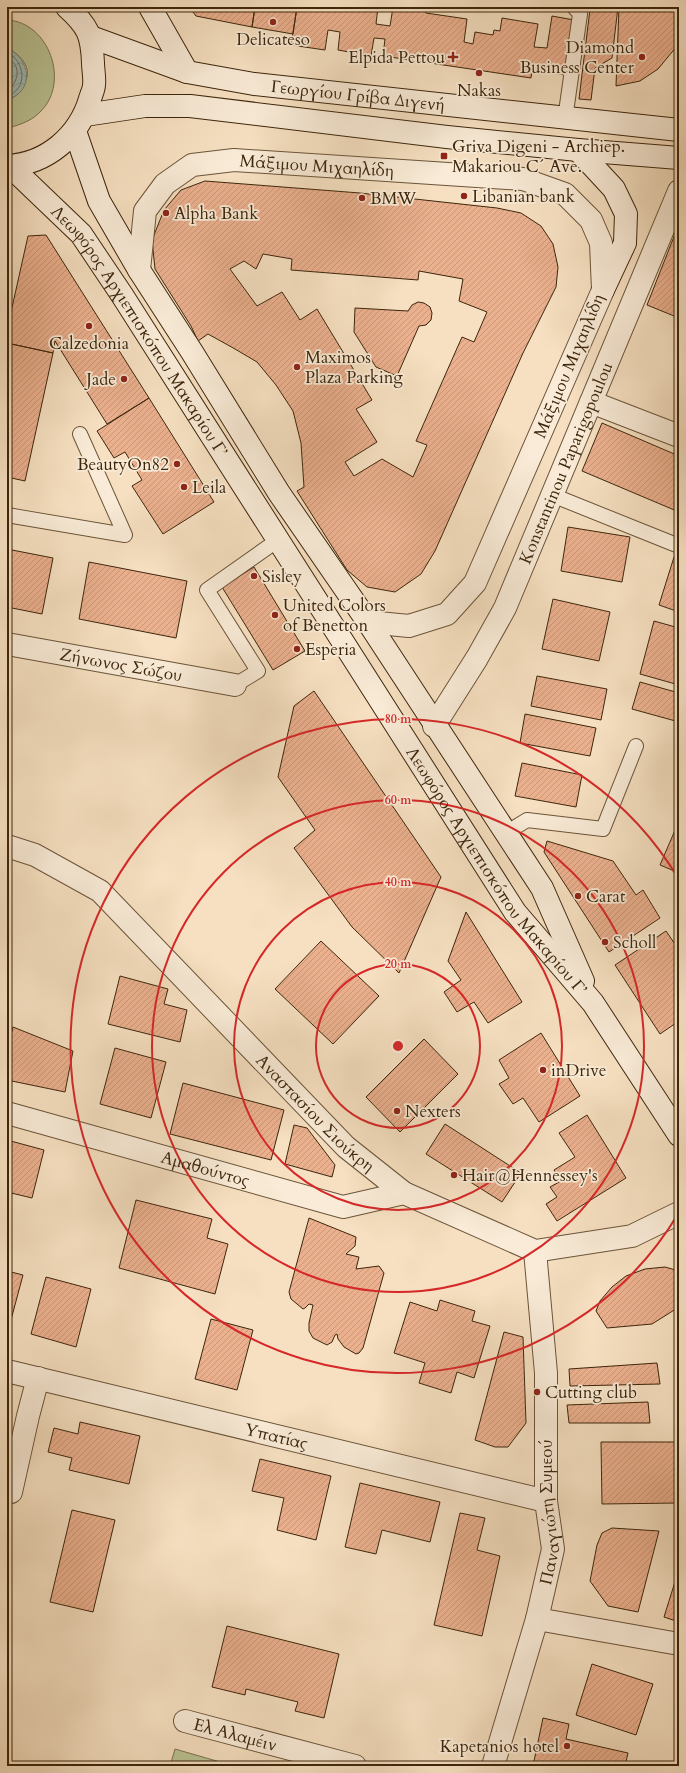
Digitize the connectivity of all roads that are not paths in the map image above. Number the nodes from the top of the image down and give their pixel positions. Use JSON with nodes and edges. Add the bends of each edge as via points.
{"nodes":[{"id":1,"x":67,"y":7,"type":"edge"},
{"id":2,"x":150,"y":7,"type":"edge"},
{"id":3,"x":574,"y":7,"type":"edge"},
{"id":4,"x":91,"y":37,"type":"junction"},
{"id":5,"x":187,"y":72,"type":"junction"},
{"id":6,"x":565,"y":119,"type":"junction"},
{"id":7,"x":80,"y":123,"type":"junction"},
{"id":8,"x":679,"y":130,"type":"edge"},
{"id":9,"x":578,"y":150,"type":"junction"},
{"id":10,"x":679,"y":158,"type":"edge"},
{"id":11,"x":8,"y":166,"type":"edge"},
{"id":12,"x":679,"y":191,"type":"edge"},
{"id":13,"x":139,"y":270,"type":"junction"},
{"id":14,"x":603,"y":290,"type":"junction"},
{"id":15,"x":591,"y":402,"type":"junction"},
{"id":16,"x":80,"y":434,"type":"dead end"},
{"id":17,"x":679,"y":436,"type":"edge"},
{"id":18,"x":552,"y":495,"type":"junction"},
{"id":19,"x":7,"y":515,"type":"edge"},
{"id":20,"x":278,"y":540,"type":"junction"},
{"id":21,"x":679,"y":546,"type":"edge"},
{"id":22,"x":368,"y":622,"type":"junction"},
{"id":23,"x":7,"y":644,"type":"edge"},
{"id":24,"x":235,"y":685,"type":"joint"},
{"id":25,"x":434,"y":726,"type":"junction"},
{"id":26,"x":636,"y":746,"type":"dead end"},
{"id":27,"x":506,"y":833,"type":"junction"},
{"id":28,"x":7,"y":846,"type":"edge"},
{"id":29,"x":593,"y":1003,"type":"junction"},
{"id":30,"x":7,"y":1113,"type":"edge"},
{"id":31,"x":679,"y":1135,"type":"edge"},
{"id":32,"x":404,"y":1193,"type":"junction"},
{"id":33,"x":679,"y":1213,"type":"edge"},
{"id":34,"x":535,"y":1251,"type":"junction"},
{"id":35,"x":7,"y":1371,"type":"edge"},
{"id":36,"x":38,"y":1378,"type":"junction"},
{"id":37,"x":11,"y":1492,"type":"dead end"},
{"id":38,"x":546,"y":1501,"type":"junction"},
{"id":39,"x":537,"y":1619,"type":"junction"},
{"id":40,"x":679,"y":1644,"type":"edge"},
{"id":41,"x":185,"y":1721,"type":"dead end"},
{"id":42,"x":355,"y":1766,"type":"edge"},
{"id":43,"x":493,"y":1766,"type":"edge"}],
"edges":[{"from":1,"to":4,"type":"street","via":[[80,19]]},
{"from":2,"to":5,"type":"street"},
{"from":3,"to":6,"type":"lane","via":[[580,14]]},
{"from":4,"to":5,"type":"street","name":"Γεωργίου Γρίβα Διγενή"},
{"from":4,"to":7,"type":"street","via":[[94,85]]},
{"from":5,"to":6,"type":"street","name":"Γεωργίου Γρίβα Διγενή","via":[[254,84]]},
{"from":6,"to":8,"type":"street","name":"Γεωργίου Γρίβα Διγενή"},
{"from":7,"to":9,"type":"street","name":"Γεωργίου Γρίβα Διγενή","via":[[145,106],[190,106]]},
{"from":7,"to":11,"type":"street","via":[[53,150],[34,160]]},
{"from":7,"to":13,"type":"street","name":"Λεωφόρος Αρχιεπισκόπου Μακαρίου Γ’","via":[[99,201]]},
{"from":9,"to":10,"type":"street","name":"Γεωργίου Γρίβα Διγενή"},
{"from":9,"to":14,"type":"street","via":[[614,189],[626,214],[625,243]]},
{"from":11,"to":20,"type":"street","name":"Λεωφόρος Αρχιεπισκόπου Μακαρίου Γ’","via":[[80,234],[122,295]]},
{"from":12,"to":15,"type":"street","name":"Konstantinou Paparigopoulou"},
{"from":13,"to":14,"type":"street","name":"Μάξιμου Μιχαηλίδη","via":[[145,212],[165,184],[192,165],[234,160],[523,179],[565,194],[592,220],[601,243]]},
{"from":13,"to":22,"type":"street","name":"Λεωφόρος Αρχιεπισκόπου Μακαρίου Γ’","via":[[279,493]]},
{"from":14,"to":22,"type":"street","name":"Μάξιμου Μιχαηλίδη","via":[[475,583],[447,614],[409,626]]},
{"from":15,"to":17,"type":"street"},
{"from":15,"to":18,"type":"street","name":"Konstantinou Paparigopoulou"},
{"from":16,"to":19,"type":"lane","via":[[125,535]]},
{"from":18,"to":21,"type":"lane"},
{"from":18,"to":25,"type":"street","name":"Konstantinou Paparigopoulou","via":[[505,608]]},
{"from":20,"to":24,"type":"lane","via":[[207,590],[258,670]]},
{"from":20,"to":29,"type":"street","name":"Λεωφόρος Αρχιεπισκόπου Μακαρίου Γ’","via":[[515,912]]},
{"from":22,"to":25,"type":"street","name":"Λεωφόρος Αρχιεπισκόπου Μακαρίου Γ’"},
{"from":23,"to":24,"type":"street","name":"Ζήνωνος Σώζου"},
{"from":25,"to":27,"type":"street","name":"Λεωφόρος Αρχιεπισκόπου Μακαρίου Γ’"},
{"from":26,"to":27,"type":"lane","via":[[603,829],[527,820]]},
{"from":27,"to":29,"type":"street","name":"Λεωφόρος Αρχιεπισκόπου Μακαρίου Γ’","via":[[542,888]]},
{"from":28,"to":32,"type":"street","name":"Αναστασίου Σιούκρη","via":[[35,855],[100,891],[346,1147]]},
{"from":29,"to":31,"type":"street","name":"Λεωφόρος Αρχιεπισκόπου Μακαρίου Γ’"},
{"from":30,"to":32,"type":"street","name":"Αμαθούντος","via":[[343,1207]]},
{"from":32,"to":34,"type":"street","name":"Αναστασίου Σιούκρη"},
{"from":33,"to":34,"type":"street","via":[[632,1236]]},
{"from":34,"to":38,"type":"street","name":"Παναγιώτη Συμεού","via":[[546,1373]]},
{"from":35,"to":36,"type":"street","name":"Υπατίας"},
{"from":36,"to":37,"type":"street"},
{"from":36,"to":38,"type":"street","name":"Υπατίας"},
{"from":38,"to":39,"type":"street","name":"Παναγιώτη Συμεού","via":[[553,1549]]},
{"from":39,"to":40,"type":"street"},
{"from":39,"to":43,"type":"street","name":"Παναγιώτη Συμεού"},
{"from":41,"to":42,"type":"street","name":"Ελ Αλαμέιν"}]}
